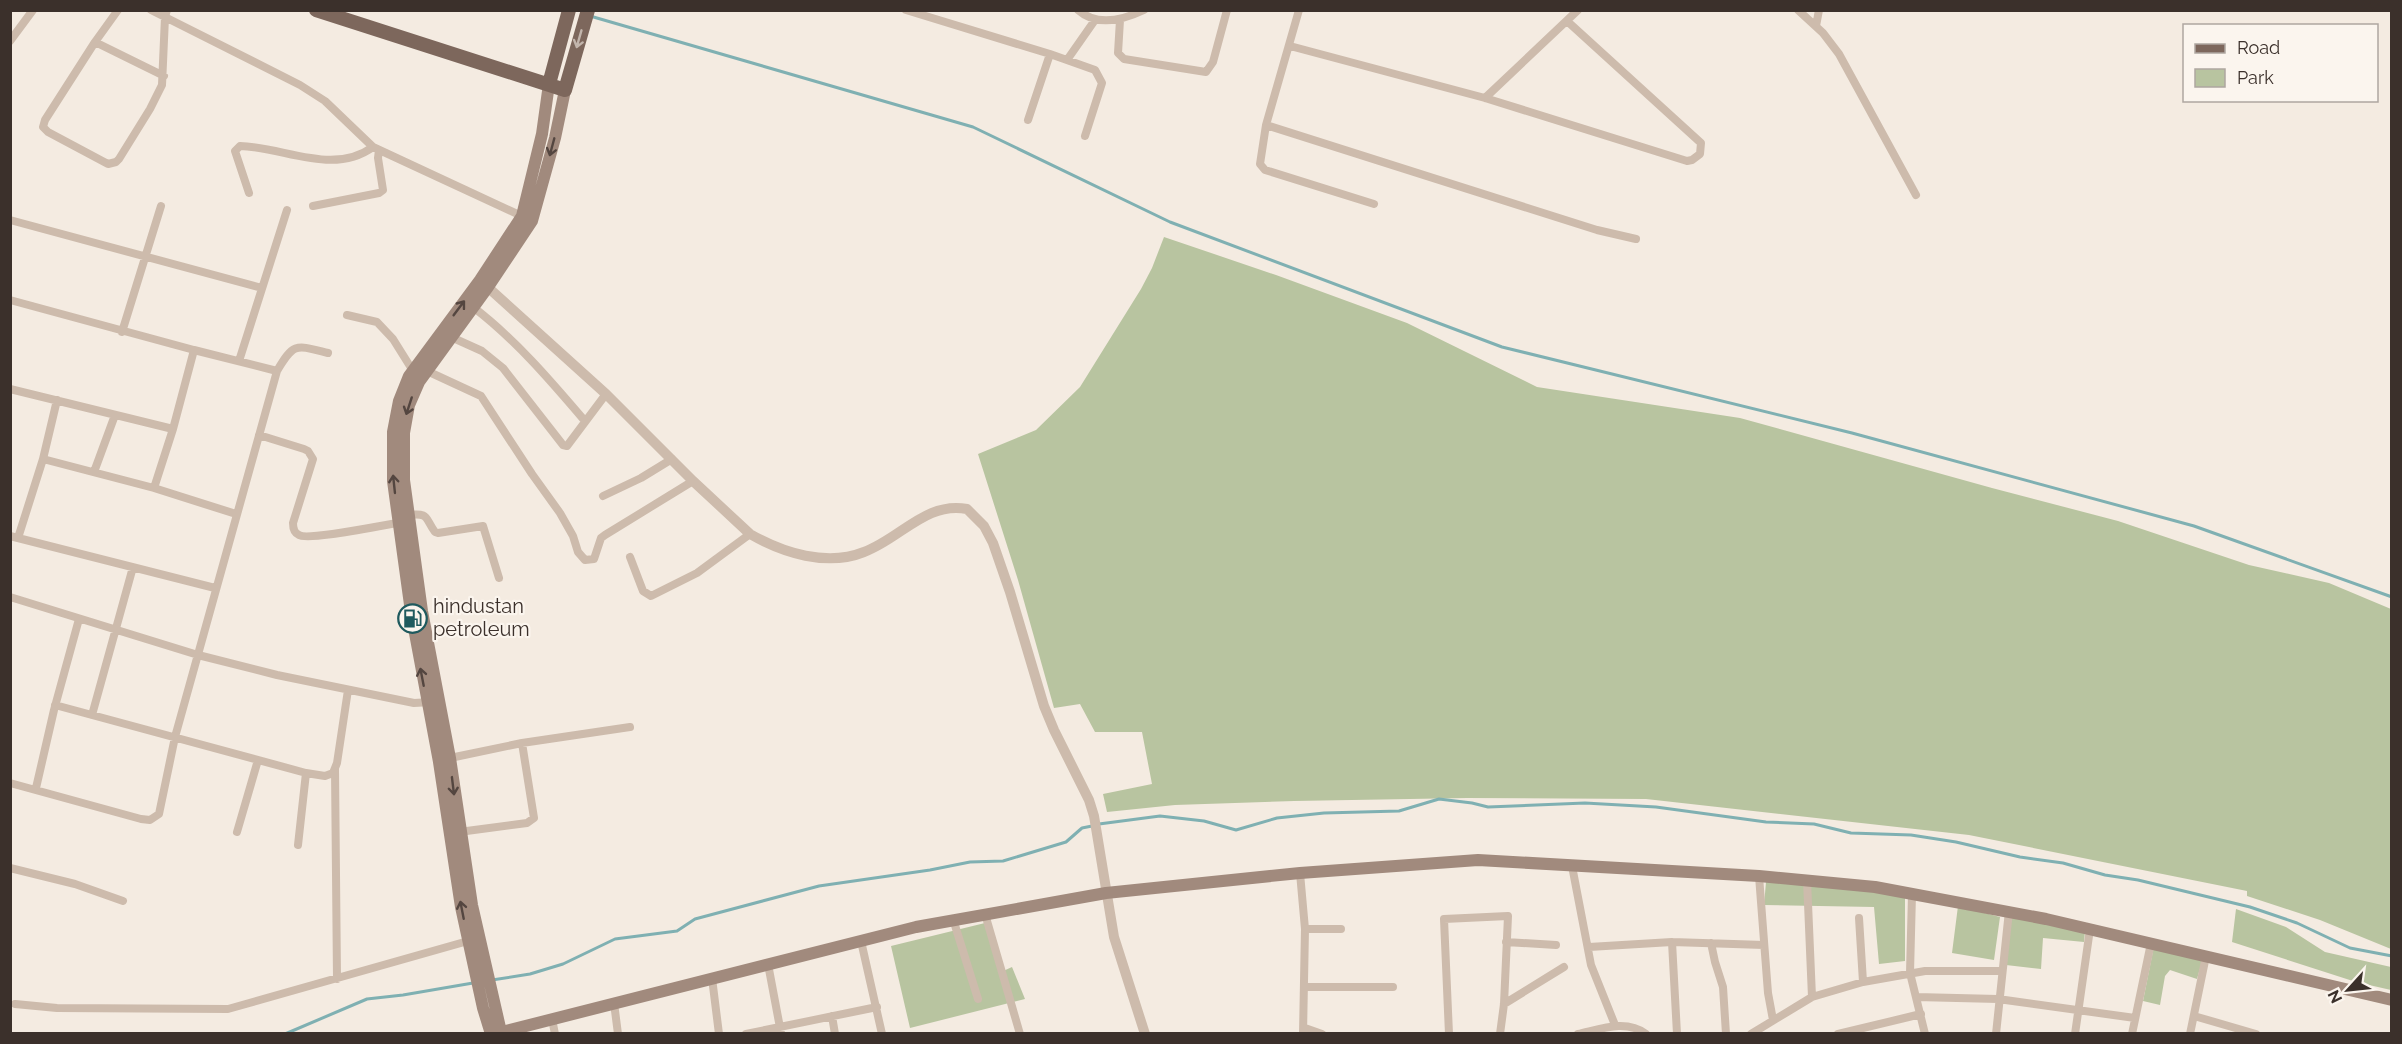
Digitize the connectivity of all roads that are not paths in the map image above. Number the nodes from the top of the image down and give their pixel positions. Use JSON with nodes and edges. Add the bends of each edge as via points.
{"nodes":[{"id":1,"x":33,"y":10,"type":"edge"},
{"id":2,"x":118,"y":10,"type":"edge"},
{"id":3,"x":151,"y":10,"type":"edge"},
{"id":4,"x":316,"y":10,"type":"edge"},
{"id":5,"x":569,"y":10,"type":"edge"},
{"id":6,"x":588,"y":10,"type":"edge"},
{"id":7,"x":906,"y":10,"type":"edge"},
{"id":8,"x":1078,"y":10,"type":"edge"},
{"id":9,"x":1144,"y":10,"type":"edge"},
{"id":10,"x":1227,"y":10,"type":"edge"},
{"id":11,"x":1299,"y":10,"type":"edge"},
{"id":12,"x":1578,"y":10,"type":"edge"},
{"id":13,"x":1798,"y":10,"type":"edge"},
{"id":14,"x":1818,"y":10,"type":"edge"},
{"id":15,"x":166,"y":14,"type":"edge"},
{"id":16,"x":1095,"y":20,"type":"junction"},
{"id":17,"x":1120,"y":20,"type":"junction"},
{"id":18,"x":1567,"y":21,"type":"junction"},
{"id":19,"x":1816,"y":26,"type":"junction"},
{"id":20,"x":10,"y":41,"type":"edge"},
{"id":21,"x":95,"y":42,"type":"junction"},
{"id":22,"x":1290,"y":46,"type":"junction"},
{"id":23,"x":1050,"y":54,"type":"junction"},
{"id":24,"x":1067,"y":60,"type":"junction"},
{"id":25,"x":164,"y":76,"type":"junction"},
{"id":26,"x":549,"y":84,"type":"junction"},
{"id":27,"x":565,"y":90,"type":"junction"},
{"id":28,"x":1485,"y":98,"type":"junction"},
{"id":29,"x":1028,"y":120,"type":"dead end"},
{"id":30,"x":1266,"y":125,"type":"junction"},
{"id":31,"x":1085,"y":136,"type":"dead end"},
{"id":32,"x":376,"y":148,"type":"junction"},
{"id":33,"x":249,"y":193,"type":"dead end"},
{"id":34,"x":1916,"y":195,"type":"dead end"},
{"id":35,"x":1374,"y":204,"type":"dead end"},
{"id":36,"x":161,"y":206,"type":"dead end"},
{"id":37,"x":313,"y":206,"type":"dead end"},
{"id":38,"x":287,"y":210,"type":"dead end"},
{"id":39,"x":527,"y":219,"type":"junction"},
{"id":40,"x":10,"y":220,"type":"edge"},
{"id":41,"x":1636,"y":239,"type":"dead end"},
{"id":42,"x":145,"y":257,"type":"junction"},
{"id":43,"x":484,"y":283,"type":"junction"},
{"id":44,"x":262,"y":288,"type":"junction"},
{"id":45,"x":10,"y":300,"type":"edge"},
{"id":46,"x":473,"y":307,"type":"junction"},
{"id":47,"x":347,"y":315,"type":"dead end"},
{"id":48,"x":122,"y":332,"type":"junction"},
{"id":49,"x":451,"y":336,"type":"junction"},
{"id":50,"x":194,"y":350,"type":"junction"},
{"id":51,"x":328,"y":353,"type":"dead end"},
{"id":52,"x":239,"y":361,"type":"junction"},
{"id":53,"x":277,"y":371,"type":"junction"},
{"id":54,"x":413,"y":371,"type":"junction"},
{"id":55,"x":427,"y":371,"type":"junction"},
{"id":56,"x":10,"y":389,"type":"edge"},
{"id":57,"x":606,"y":394,"type":"junction"},
{"id":58,"x":57,"y":400,"type":"junction"},
{"id":59,"x":115,"y":415,"type":"junction"},
{"id":60,"x":585,"y":421,"type":"junction"},
{"id":61,"x":173,"y":429,"type":"junction"},
{"id":62,"x":259,"y":435,"type":"junction"},
{"id":63,"x":43,"y":459,"type":"junction"},
{"id":64,"x":672,"y":459,"type":"junction"},
{"id":65,"x":94,"y":472,"type":"junction"},
{"id":66,"x":693,"y":481,"type":"junction"},
{"id":67,"x":153,"y":488,"type":"junction"},
{"id":68,"x":603,"y":496,"type":"dead end"},
{"id":69,"x":236,"y":514,"type":"junction"},
{"id":70,"x":403,"y":519,"type":"junction"},
{"id":71,"x":750,"y":534,"type":"junction"},
{"id":72,"x":14,"y":537,"type":"edge"},
{"id":73,"x":630,"y":557,"type":"dead end"},
{"id":74,"x":133,"y":567,"type":"junction"},
{"id":75,"x":499,"y":578,"type":"dead end"},
{"id":76,"x":215,"y":588,"type":"junction"},
{"id":77,"x":10,"y":597,"type":"edge"},
{"id":78,"x":79,"y":619,"type":"junction"},
{"id":79,"x":116,"y":631,"type":"junction"},
{"id":80,"x":198,"y":655,"type":"junction"},
{"id":81,"x":348,"y":690,"type":"junction"},
{"id":82,"x":433,"y":702,"type":"junction"},
{"id":83,"x":55,"y":705,"type":"junction"},
{"id":84,"x":92,"y":715,"type":"junction"},
{"id":85,"x":630,"y":727,"type":"dead end"},
{"id":86,"x":175,"y":737,"type":"junction"},
{"id":87,"x":522,"y":743,"type":"junction"},
{"id":88,"x":450,"y":758,"type":"junction"},
{"id":89,"x":258,"y":760,"type":"junction"},
{"id":90,"x":335,"y":769,"type":"junction"},
{"id":91,"x":306,"y":773,"type":"junction"},
{"id":92,"x":10,"y":783,"type":"edge"},
{"id":93,"x":36,"y":788,"type":"junction"},
{"id":94,"x":237,"y":832,"type":"dead end"},
{"id":95,"x":459,"y":832,"type":"junction"},
{"id":96,"x":298,"y":845,"type":"dead end"},
{"id":97,"x":1572,"y":866,"type":"junction"},
{"id":98,"x":10,"y":868,"type":"edge"},
{"id":99,"x":1300,"y":873,"type":"junction"},
{"id":100,"x":1759,"y":876,"type":"junction"},
{"id":101,"x":1807,"y":880,"type":"junction"},
{"id":102,"x":1106,"y":893,"type":"junction"},
{"id":103,"x":1912,"y":894,"type":"junction"},
{"id":104,"x":123,"y":901,"type":"dead end"},
{"id":105,"x":2009,"y":911,"type":"junction"},
{"id":106,"x":985,"y":914,"type":"junction"},
{"id":107,"x":1859,"y":918,"type":"dead end"},
{"id":108,"x":953,"y":920,"type":"junction"},
{"id":109,"x":1305,"y":929,"type":"junction"},
{"id":110,"x":1341,"y":929,"type":"dead end"},
{"id":111,"x":2090,"y":929,"type":"junction"},
{"id":112,"x":468,"y":941,"type":"junction"},
{"id":113,"x":861,"y":941,"type":"junction"},
{"id":114,"x":1506,"y":942,"type":"junction"},
{"id":115,"x":1672,"y":942,"type":"junction"},
{"id":116,"x":1711,"y":943,"type":"junction"},
{"id":117,"x":2151,"y":943,"type":"junction"},
{"id":118,"x":1556,"y":945,"type":"dead end"},
{"id":119,"x":1764,"y":945,"type":"junction"},
{"id":120,"x":1589,"y":947,"type":"junction"},
{"id":121,"x":2206,"y":956,"type":"junction"},
{"id":122,"x":768,"y":964,"type":"junction"},
{"id":123,"x":478,"y":967,"type":"junction"},
{"id":124,"x":1564,"y":967,"type":"dead end"},
{"id":125,"x":2001,"y":971,"type":"junction"},
{"id":126,"x":1910,"y":973,"type":"junction"},
{"id":127,"x":712,"y":978,"type":"junction"},
{"id":128,"x":338,"y":979,"type":"junction"},
{"id":129,"x":1863,"y":982,"type":"junction"},
{"id":130,"x":1305,"y":987,"type":"junction"},
{"id":131,"x":1393,"y":987,"type":"dead end"},
{"id":132,"x":1916,"y":997,"type":"junction"},
{"id":133,"x":1812,"y":998,"type":"junction"},
{"id":134,"x":978,"y":999,"type":"dead end"},
{"id":135,"x":1998,"y":999,"type":"junction"},
{"id":136,"x":2391,"y":1000,"type":"edge"},
{"id":137,"x":614,"y":1003,"type":"junction"},
{"id":138,"x":15,"y":1004,"type":"dead end"},
{"id":139,"x":1504,"y":1004,"type":"junction"},
{"id":140,"x":877,"y":1007,"type":"junction"},
{"id":141,"x":2078,"y":1011,"type":"junction"},
{"id":142,"x":1921,"y":1014,"type":"junction"},
{"id":143,"x":2194,"y":1016,"type":"junction"},
{"id":144,"x":832,"y":1017,"type":"junction"},
{"id":145,"x":2135,"y":1018,"type":"junction"},
{"id":146,"x":552,"y":1019,"type":"junction"},
{"id":147,"x":1773,"y":1020,"type":"junction"},
{"id":148,"x":1615,"y":1025,"type":"junction"},
{"id":149,"x":1766,"y":1029,"type":"edge"},
{"id":150,"x":781,"y":1031,"type":"edge"},
{"id":151,"x":1304,"y":1031,"type":"edge"},
{"id":152,"x":497,"y":1033,"type":"edge"},
{"id":153,"x":555,"y":1034,"type":"edge"},
{"id":154,"x":618,"y":1034,"type":"edge"},
{"id":155,"x":719,"y":1034,"type":"edge"},
{"id":156,"x":746,"y":1034,"type":"edge"},
{"id":157,"x":835,"y":1034,"type":"edge"},
{"id":158,"x":882,"y":1034,"type":"edge"},
{"id":159,"x":1020,"y":1034,"type":"edge"},
{"id":160,"x":1145,"y":1034,"type":"edge"},
{"id":161,"x":1322,"y":1034,"type":"edge"},
{"id":162,"x":1449,"y":1034,"type":"edge"},
{"id":163,"x":1500,"y":1034,"type":"edge"},
{"id":164,"x":1578,"y":1034,"type":"edge"},
{"id":165,"x":1646,"y":1034,"type":"edge"},
{"id":166,"x":1677,"y":1034,"type":"edge"},
{"id":167,"x":1726,"y":1034,"type":"edge"},
{"id":168,"x":1751,"y":1034,"type":"edge"},
{"id":169,"x":1838,"y":1034,"type":"edge"},
{"id":170,"x":1925,"y":1034,"type":"edge"},
{"id":171,"x":1996,"y":1034,"type":"edge"},
{"id":172,"x":2075,"y":1034,"type":"edge"},
{"id":173,"x":2132,"y":1034,"type":"edge"},
{"id":174,"x":2190,"y":1034,"type":"edge"},
{"id":175,"x":2256,"y":1034,"type":"edge"}],
"edges":[{"from":1,"to":20,"type":"street"},
{"from":2,"to":21,"type":"street"},
{"from":3,"to":15,"type":"street"},
{"from":4,"to":26,"type":"main road"},
{"from":5,"to":26,"type":"main road"},
{"from":6,"to":27,"type":"main road","one_way":true},
{"from":7,"to":23,"type":"street"},
{"from":8,"to":16,"type":"street"},
{"from":9,"to":17,"type":"street"},
{"from":10,"to":17,"type":"street","via":[[1213,62],[1206,72],[1124,59],[1118,53]]},
{"from":11,"to":22,"type":"street"},
{"from":12,"to":18,"type":"street"},
{"from":13,"to":19,"type":"street"},
{"from":14,"to":19,"type":"street"},
{"from":15,"to":25,"type":"street"},
{"from":15,"to":32,"type":"street","via":[[326,101]]},
{"from":16,"to":17,"type":"street"},
{"from":16,"to":24,"type":"street"},
{"from":18,"to":28,"type":"street"},
{"from":18,"to":28,"type":"street","via":[[1701,143],[1700,154],[1687,161]]},
{"from":19,"to":34,"type":"street","via":[[1852,76]]},
{"from":21,"to":25,"type":"street"},
{"from":21,"to":25,"type":"street","via":[[43,127],[102,162],[112,164],[119,159],[150,109]]},
{"from":22,"to":28,"type":"street"},
{"from":22,"to":30,"type":"street"},
{"from":23,"to":24,"type":"street"},
{"from":23,"to":29,"type":"street"},
{"from":24,"to":31,"type":"street","via":[[1095,70],[1102,83]]},
{"from":26,"to":27,"type":"main road"},
{"from":26,"to":39,"type":"main road"},
{"from":27,"to":39,"type":"main road","one_way":true,"via":[[555,138]]},
{"from":30,"to":35,"type":"street","via":[[1259,160],[1265,170]]},
{"from":30,"to":41,"type":"street"},
{"from":32,"to":33,"type":"street","via":[[332,161],[240,146],[235,151]]},
{"from":32,"to":37,"type":"street","via":[[383,190]]},
{"from":32,"to":39,"type":"street"},
{"from":36,"to":42,"type":"street"},
{"from":38,"to":44,"type":"street"},
{"from":39,"to":43,"type":"main road"},
{"from":40,"to":42,"type":"street"},
{"from":42,"to":44,"type":"street"},
{"from":42,"to":48,"type":"street"},
{"from":43,"to":46,"type":"main road"},
{"from":54,"to":43,"type":"main road","one_way":true},
{"from":43,"to":57,"type":"street"},
{"from":44,"to":52,"type":"street"},
{"from":45,"to":48,"type":"street"},
{"from":46,"to":49,"type":"main road"},
{"from":46,"to":60,"type":"street","via":[[518,346]]},
{"from":47,"to":54,"type":"street","via":[[376,322],[393,339]]},
{"from":48,"to":50,"type":"street"},
{"from":49,"to":55,"type":"main road"},
{"from":49,"to":60,"type":"street","via":[[482,351],[503,368],[563,446],[572,442]]},
{"from":50,"to":52,"type":"street"},
{"from":50,"to":61,"type":"street"},
{"from":51,"to":53,"type":"street","via":[[294,348]]},
{"from":52,"to":53,"type":"street"},
{"from":53,"to":62,"type":"street"},
{"from":70,"to":54,"type":"main road","one_way":true,"via":[[392,456],[393,432],[399,401]]},
{"from":55,"to":66,"type":"street","via":[[481,396],[560,513],[585,560],[594,559],[605,534]]},
{"from":55,"to":70,"type":"main road","one_way":true,"via":[[409,405],[404,433]]},
{"from":56,"to":58,"type":"street"},
{"from":57,"to":60,"type":"street"},
{"from":57,"to":64,"type":"street"},
{"from":58,"to":59,"type":"street"},
{"from":58,"to":63,"type":"street"},
{"from":59,"to":61,"type":"street"},
{"from":59,"to":65,"type":"street"},
{"from":61,"to":67,"type":"street"},
{"from":62,"to":69,"type":"street"},
{"from":62,"to":70,"type":"street","via":[[304,449],[313,459],[293,523],[299,536],[320,536]]},
{"from":63,"to":65,"type":"street"},
{"from":63,"to":72,"type":"street"},
{"from":64,"to":66,"type":"street"},
{"from":64,"to":68,"type":"street"},
{"from":65,"to":67,"type":"street"},
{"from":66,"to":71,"type":"street"},
{"from":67,"to":69,"type":"street"},
{"from":69,"to":76,"type":"street"},
{"from":70,"to":75,"type":"street","via":[[424,514],[438,533],[483,526]]},
{"from":70,"to":82,"type":"main road"},
{"from":71,"to":73,"type":"street","via":[[697,573],[651,596],[643,591]]},
{"from":71,"to":102,"type":"street","via":[[816,558],[865,552],[945,507],[967,509],[984,526],[1008,584],[1044,706],[1089,800]]},
{"from":72,"to":74,"type":"street"},
{"from":74,"to":76,"type":"street"},
{"from":74,"to":79,"type":"street"},
{"from":76,"to":80,"type":"street"},
{"from":77,"to":78,"type":"street"},
{"from":78,"to":79,"type":"street"},
{"from":78,"to":83,"type":"street"},
{"from":79,"to":80,"type":"street"},
{"from":79,"to":84,"type":"street"},
{"from":80,"to":81,"type":"street"},
{"from":80,"to":86,"type":"street"},
{"from":81,"to":82,"type":"street"},
{"from":81,"to":90,"type":"street"},
{"from":82,"to":88,"type":"main road"},
{"from":112,"to":82,"type":"main road","one_way":true},
{"from":83,"to":84,"type":"street"},
{"from":83,"to":93,"type":"street"},
{"from":84,"to":86,"type":"street"},
{"from":85,"to":87,"type":"street"},
{"from":86,"to":89,"type":"street"},
{"from":86,"to":93,"type":"street","via":[[162,806],[155,818],[141,819]]},
{"from":87,"to":88,"type":"street"},
{"from":87,"to":95,"type":"street","via":[[534,818],[527,823]]},
{"from":88,"to":95,"type":"main road","one_way":true},
{"from":89,"to":91,"type":"street"},
{"from":89,"to":94,"type":"street"},
{"from":90,"to":91,"type":"street","via":[[325,776]]},
{"from":90,"to":128,"type":"street"},
{"from":91,"to":96,"type":"street"},
{"from":92,"to":93,"type":"street"},
{"from":95,"to":123,"type":"main road"},
{"from":97,"to":99,"type":"main road","via":[[1478,860]]},
{"from":97,"to":100,"type":"main road"},
{"from":97,"to":120,"type":"street"},
{"from":98,"to":104,"type":"street"},
{"from":99,"to":102,"type":"main road"},
{"from":99,"to":109,"type":"street"},
{"from":100,"to":101,"type":"main road"},
{"from":100,"to":119,"type":"street"},
{"from":101,"to":103,"type":"main road"},
{"from":101,"to":133,"type":"street"},
{"from":102,"to":106,"type":"main road"},
{"from":102,"to":160,"type":"street","via":[[1114,937]]},
{"from":103,"to":105,"type":"main road"},
{"from":103,"to":126,"type":"street"},
{"from":105,"to":111,"type":"main road"},
{"from":105,"to":125,"type":"street"},
{"from":106,"to":108,"type":"main road"},
{"from":106,"to":159,"type":"street"},
{"from":107,"to":129,"type":"street"},
{"from":108,"to":113,"type":"main road"},
{"from":108,"to":134,"type":"street"},
{"from":109,"to":110,"type":"street"},
{"from":109,"to":130,"type":"street"},
{"from":111,"to":117,"type":"main road"},
{"from":111,"to":141,"type":"street"},
{"from":112,"to":123,"type":"main road"},
{"from":112,"to":128,"type":"street"},
{"from":113,"to":122,"type":"main road"},
{"from":113,"to":140,"type":"street"},
{"from":114,"to":118,"type":"street"},
{"from":114,"to":139,"type":"street"},
{"from":114,"to":162,"type":"street","via":[[1508,916],[1444,919]]},
{"from":115,"to":116,"type":"street"},
{"from":115,"to":120,"type":"street"},
{"from":115,"to":166,"type":"street"},
{"from":116,"to":119,"type":"street"},
{"from":116,"to":167,"type":"street","via":[[1723,987]]},
{"from":117,"to":121,"type":"main road"},
{"from":117,"to":145,"type":"street"},
{"from":119,"to":147,"type":"street"},
{"from":120,"to":148,"type":"street","via":[[1594,975]]},
{"from":121,"to":136,"type":"main road"},
{"from":121,"to":143,"type":"street"},
{"from":122,"to":127,"type":"main road"},
{"from":122,"to":150,"type":"street"},
{"from":123,"to":152,"type":"main road"},
{"from":124,"to":139,"type":"street"},
{"from":125,"to":126,"type":"street"},
{"from":125,"to":135,"type":"street"},
{"from":126,"to":129,"type":"street"},
{"from":126,"to":132,"type":"street"},
{"from":127,"to":137,"type":"main road"},
{"from":127,"to":155,"type":"street"},
{"from":128,"to":138,"type":"street","via":[[228,1009],[57,1008]]},
{"from":129,"to":133,"type":"street"},
{"from":130,"to":131,"type":"street"},
{"from":130,"to":151,"type":"street"},
{"from":132,"to":135,"type":"street"},
{"from":132,"to":142,"type":"street"},
{"from":133,"to":147,"type":"street"},
{"from":135,"to":141,"type":"street"},
{"from":135,"to":171,"type":"street"},
{"from":137,"to":146,"type":"main road"},
{"from":137,"to":154,"type":"street"},
{"from":139,"to":163,"type":"street"},
{"from":140,"to":144,"type":"street"},
{"from":140,"to":158,"type":"street"},
{"from":141,"to":145,"type":"street"},
{"from":141,"to":172,"type":"street"},
{"from":142,"to":169,"type":"street"},
{"from":142,"to":170,"type":"street"},
{"from":143,"to":174,"type":"street"},
{"from":143,"to":175,"type":"street"},
{"from":144,"to":150,"type":"street"},
{"from":144,"to":157,"type":"street"},
{"from":145,"to":173,"type":"street"},
{"from":146,"to":152,"type":"main road"},
{"from":146,"to":153,"type":"street"},
{"from":147,"to":149,"type":"street"},
{"from":148,"to":164,"type":"street"},
{"from":148,"to":165,"type":"street","via":[[1632,1026]]},
{"from":149,"to":168,"type":"street"},
{"from":150,"to":156,"type":"street"},
{"from":151,"to":161,"type":"street"}]}
